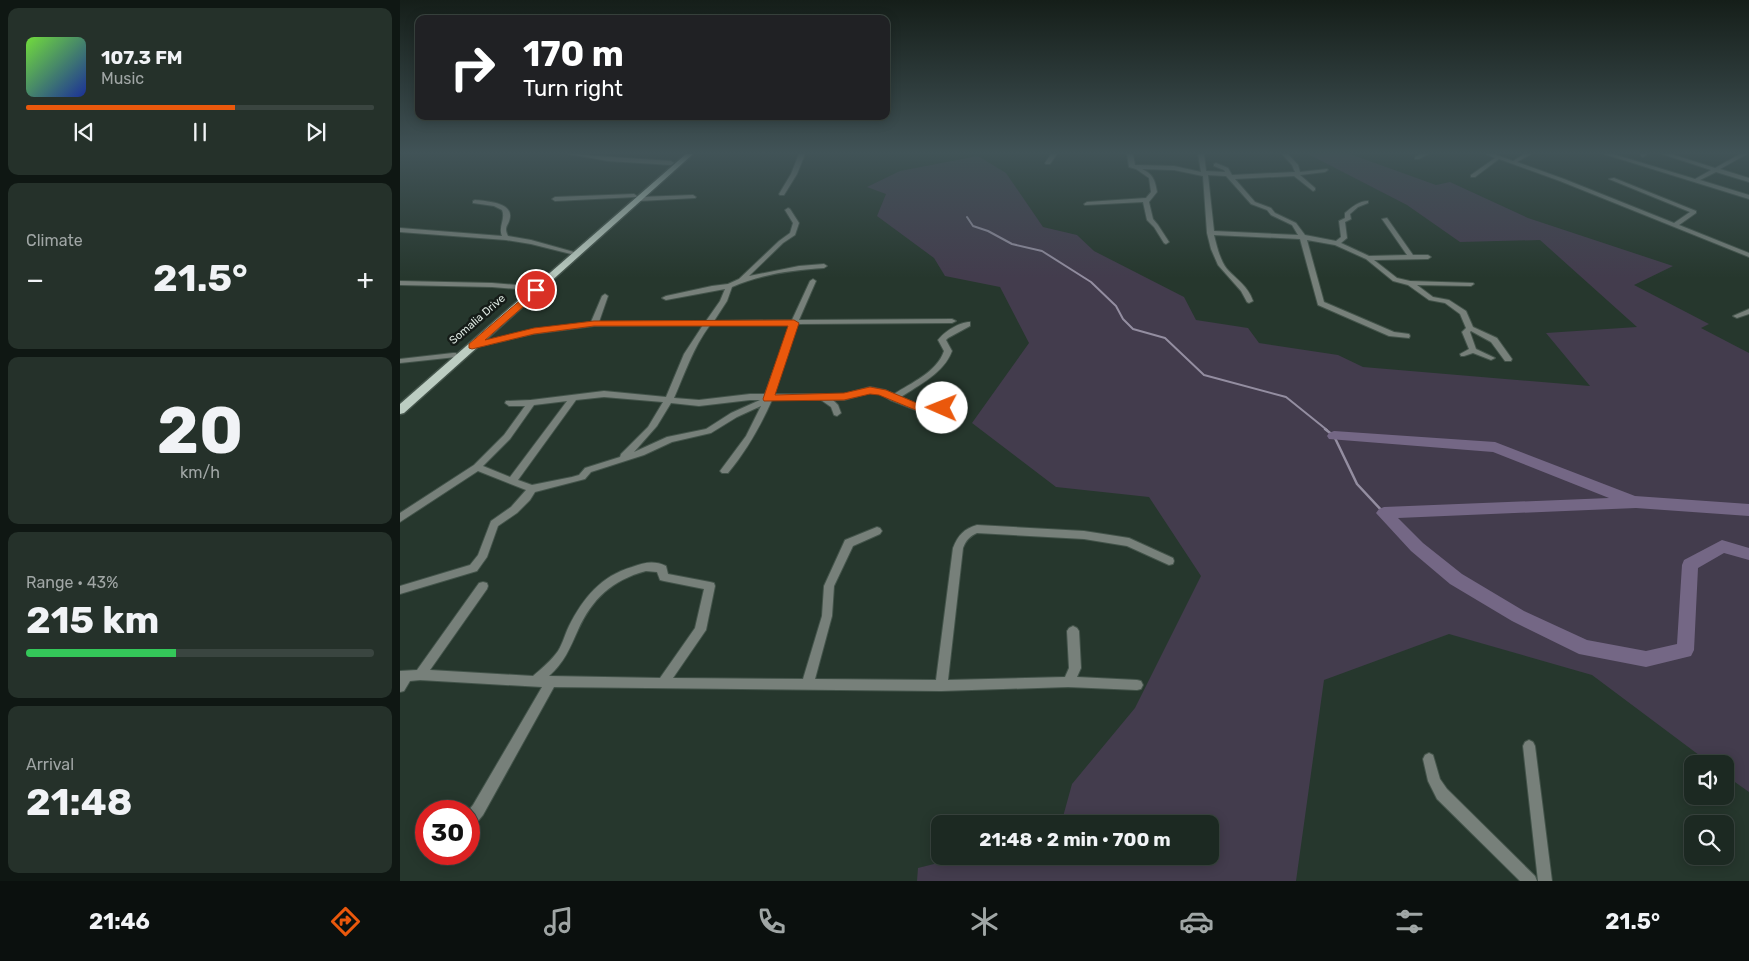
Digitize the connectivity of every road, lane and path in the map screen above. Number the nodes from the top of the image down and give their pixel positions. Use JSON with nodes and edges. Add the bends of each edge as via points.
{"nodes":[{"id":1,"x":638,"y":195,"type":"edge"},
{"id":2,"x":1151,"y":195,"type":"edge"},
{"id":3,"x":1208,"y":195,"type":"edge"},
{"id":4,"x":1246,"y":195,"type":"edge"},
{"id":5,"x":1599,"y":195,"type":"edge"},
{"id":6,"x":1652,"y":195,"type":"edge"},
{"id":7,"x":636,"y":197,"type":"junction"},
{"id":8,"x":693,"y":197,"type":"dead end"},
{"id":9,"x":555,"y":199,"type":"dead end"},
{"id":10,"x":1146,"y":200,"type":"junction"},
{"id":11,"x":475,"y":202,"type":"dead end"},
{"id":12,"x":1366,"y":202,"type":"dead end"},
{"id":13,"x":1087,"y":204,"type":"dead end"},
{"id":14,"x":788,"y":210,"type":"dead end"},
{"id":15,"x":1385,"y":220,"type":"dead end"},
{"id":16,"x":1675,"y":225,"type":"junction"},
{"id":17,"x":400,"y":230,"type":"edge"},
{"id":18,"x":1210,"y":233,"type":"junction"},
{"id":19,"x":1303,"y":237,"type":"junction"},
{"id":20,"x":506,"y":238,"type":"junction"},
{"id":21,"x":1166,"y":242,"type":"dead end"},
{"id":22,"x":1337,"y":243,"type":"junction"},
{"id":23,"x":571,"y":252,"type":"junction"},
{"id":24,"x":1749,"y":255,"type":"edge"},
{"id":25,"x":1411,"y":257,"type":"junction"},
{"id":26,"x":1428,"y":257,"type":"dead end"},
{"id":27,"x":1368,"y":258,"type":"junction"},
{"id":28,"x":824,"y":266,"type":"dead end"},
{"id":29,"x":742,"y":280,"type":"junction"},
{"id":30,"x":813,"y":281,"type":"dead end"},
{"id":31,"x":400,"y":283,"type":"edge"},
{"id":32,"x":1410,"y":283,"type":"junction"},
{"id":33,"x":1471,"y":284,"type":"dead end"},
{"id":34,"x":729,"y":286,"type":"junction"},
{"id":35,"x":530,"y":288,"type":"junction"},
{"id":36,"x":605,"y":296,"type":"dead end"},
{"id":37,"x":666,"y":298,"type":"dead end"},
{"id":38,"x":1249,"y":301,"type":"dead end"},
{"id":39,"x":1749,"y":311,"type":"edge"},
{"id":40,"x":1737,"y":316,"type":"dead end"},
{"id":41,"x":952,"y":321,"type":"dead end"},
{"id":42,"x":794,"y":323,"type":"junction"},
{"id":43,"x":594,"y":324,"type":"junction"},
{"id":44,"x":705,"y":324,"type":"junction"},
{"id":45,"x":967,"y":324,"type":"dead end"},
{"id":46,"x":1470,"y":328,"type":"junction"},
{"id":47,"x":1406,"y":336,"type":"dead end"},
{"id":48,"x":472,"y":346,"type":"junction"},
{"id":49,"x":1473,"y":350,"type":"junction"},
{"id":50,"x":1464,"y":354,"type":"dead end"},
{"id":51,"x":453,"y":355,"type":"junction"},
{"id":52,"x":1491,"y":358,"type":"dead end"},
{"id":53,"x":1508,"y":359,"type":"dead end"},
{"id":54,"x":400,"y":361,"type":"edge"},
{"id":55,"x":822,"y":398,"type":"junction"},
{"id":56,"x":893,"y":398,"type":"junction"},
{"id":57,"x":572,"y":399,"type":"junction"},
{"id":58,"x":768,"y":399,"type":"junction"},
{"id":59,"x":669,"y":400,"type":"junction"},
{"id":60,"x":400,"y":403,"type":"edge"},
{"id":61,"x":509,"y":403,"type":"dead end"},
{"id":62,"x":531,"y":403,"type":"junction"},
{"id":63,"x":942,"y":408,"type":"dead end"},
{"id":64,"x":400,"y":410,"type":"edge"},
{"id":65,"x":837,"y":413,"type":"dead end"},
{"id":66,"x":624,"y":457,"type":"junction"},
{"id":67,"x":477,"y":467,"type":"junction"},
{"id":68,"x":725,"y":471,"type":"dead end"},
{"id":69,"x":512,"y":481,"type":"junction"},
{"id":70,"x":532,"y":488,"type":"junction"},
{"id":71,"x":400,"y":518,"type":"edge"},
{"id":72,"x":877,"y":531,"type":"dead end"},
{"id":73,"x":1169,"y":561,"type":"dead end"},
{"id":74,"x":483,"y":586,"type":"dead end"},
{"id":75,"x":400,"y":590,"type":"edge"},
{"id":76,"x":1073,"y":631,"type":"dead end"},
{"id":77,"x":420,"y":675,"type":"junction"},
{"id":78,"x":403,"y":676,"type":"edge"},
{"id":79,"x":535,"y":681,"type":"junction"},
{"id":80,"x":551,"y":682,"type":"junction"},
{"id":81,"x":1068,"y":682,"type":"junction"},
{"id":82,"x":663,"y":684,"type":"junction"},
{"id":83,"x":808,"y":684,"type":"junction"},
{"id":84,"x":1137,"y":685,"type":"dead end"},
{"id":85,"x":941,"y":686,"type":"junction"},
{"id":86,"x":400,"y":687,"type":"edge"},
{"id":87,"x":1529,"y":746,"type":"dead end"},
{"id":88,"x":1429,"y":759,"type":"dead end"},
{"id":89,"x":480,"y":806,"type":"edge"},
{"id":90,"x":1530,"y":881,"type":"edge"},
{"id":91,"x":1545,"y":881,"type":"edge"}],
"edges":[{"from":1,"to":7,"type":"main road","name":"Somalia Drive"},
{"from":2,"to":10,"type":"street"},
{"from":3,"to":18,"type":"street"},
{"from":4,"to":19,"type":"street","via":[[1253,203],[1294,224]]},
{"from":5,"to":16,"type":"street"},
{"from":6,"to":16,"type":"street","via":[[1694,212]]},
{"from":7,"to":8,"type":"street"},
{"from":7,"to":9,"type":"street"},
{"from":7,"to":23,"type":"main road","name":"Somalia Drive"},
{"from":7,"to":48,"type":"main road","name":"Somalia Drive"},
{"from":10,"to":13,"type":"street"},
{"from":10,"to":21,"type":"street","via":[[1150,220]]},
{"from":11,"to":20,"type":"street","via":[[505,209],[507,217],[502,229]]},
{"from":12,"to":22,"type":"street","via":[[1356,206],[1347,214],[1348,219],[1342,221],[1344,238]]},
{"from":14,"to":29,"type":"street","via":[[796,223],[793,234]]},
{"from":15,"to":25,"type":"street"},
{"from":16,"to":24,"type":"street"},
{"from":17,"to":20,"type":"street"},
{"from":18,"to":19,"type":"street"},
{"from":18,"to":38,"type":"street","via":[[1222,266],[1248,294]]},
{"from":19,"to":22,"type":"street"},
{"from":19,"to":47,"type":"street","via":[[1322,303],[1392,334]]},
{"from":20,"to":23,"type":"street"},
{"from":22,"to":27,"type":"street"},
{"from":23,"to":35,"type":"main road","name":"Somalia Drive"},
{"from":25,"to":26,"type":"street"},
{"from":25,"to":27,"type":"street"},
{"from":27,"to":32,"type":"street","via":[[1395,280]]},
{"from":28,"to":29,"type":"street"},
{"from":29,"to":34,"type":"street"},
{"from":30,"to":42,"type":"street"},
{"from":31,"to":35,"type":"street"},
{"from":32,"to":33,"type":"street"},
{"from":32,"to":46,"type":"street","via":[[1430,300],[1451,304],[1462,312]]},
{"from":34,"to":37,"type":"street"},
{"from":34,"to":44,"type":"street","via":[[726,298]]},
{"from":35,"to":51,"type":"main road","name":"Somalia Drive"},
{"from":36,"to":43,"type":"street"},
{"from":39,"to":40,"type":"street"},
{"from":41,"to":42,"type":"street"},
{"from":42,"to":44,"type":"street"},
{"from":42,"to":58,"type":"street"},
{"from":43,"to":44,"type":"street"},
{"from":43,"to":48,"type":"street","via":[[531,332]]},
{"from":44,"to":59,"type":"street"},
{"from":45,"to":56,"type":"street","via":[[942,340],[948,351],[943,362]]},
{"from":46,"to":49,"type":"street","via":[[1466,332]]},
{"from":46,"to":53,"type":"street","via":[[1494,340]]},
{"from":48,"to":64,"type":"main road","name":"Somalia Drive"},
{"from":49,"to":50,"type":"street"},
{"from":49,"to":52,"type":"street"},
{"from":51,"to":54,"type":"street"},
{"from":51,"to":60,"type":"main road","name":"Somalia Drive"},
{"from":55,"to":56,"type":"street","via":[[844,397],[870,390]]},
{"from":55,"to":58,"type":"street"},
{"from":55,"to":65,"type":"street","via":[[832,402]]},
{"from":56,"to":63,"type":"street","via":[[918,408]]},
{"from":57,"to":59,"type":"street","via":[[604,394]]},
{"from":57,"to":62,"type":"street"},
{"from":57,"to":69,"type":"street"},
{"from":58,"to":59,"type":"street","via":[[736,398],[698,403]]},
{"from":58,"to":66,"type":"street","via":[[734,414],[708,431],[680,435]]},
{"from":58,"to":68,"type":"street","via":[[749,442]]},
{"from":59,"to":66,"type":"street","via":[[651,429]]},
{"from":61,"to":62,"type":"street"},
{"from":62,"to":67,"type":"street","via":[[513,429]]},
{"from":66,"to":70,"type":"street","via":[[588,470],[582,477]]},
{"from":67,"to":69,"type":"street"},
{"from":67,"to":71,"type":"street"},
{"from":69,"to":70,"type":"street"},
{"from":70,"to":75,"type":"street","via":[[521,503],[494,524],[482,557],[473,568]]},
{"from":72,"to":83,"type":"street","via":[[849,543],[829,586],[827,616]]},
{"from":73,"to":85,"type":"street","via":[[1129,542],[1084,535],[977,529],[967,532],[958,548]]},
{"from":74,"to":77,"type":"street"},
{"from":76,"to":81,"type":"street","via":[[1074,668]]},
{"from":77,"to":78,"type":"street"},
{"from":77,"to":79,"type":"street"},
{"from":78,"to":86,"type":"street"},
{"from":79,"to":80,"type":"street"},
{"from":79,"to":82,"type":"street","via":[[561,655],[597,592],[609,580],[625,572],[650,566],[662,569],[664,577],[710,586],[700,630]]},
{"from":80,"to":82,"type":"street"},
{"from":80,"to":89,"type":"street"},
{"from":81,"to":84,"type":"street"},
{"from":81,"to":85,"type":"street"},
{"from":82,"to":83,"type":"street"},
{"from":83,"to":85,"type":"street"},
{"from":87,"to":91,"type":"street"},
{"from":88,"to":90,"type":"street","via":[[1434,780],[1442,794]]}]}
